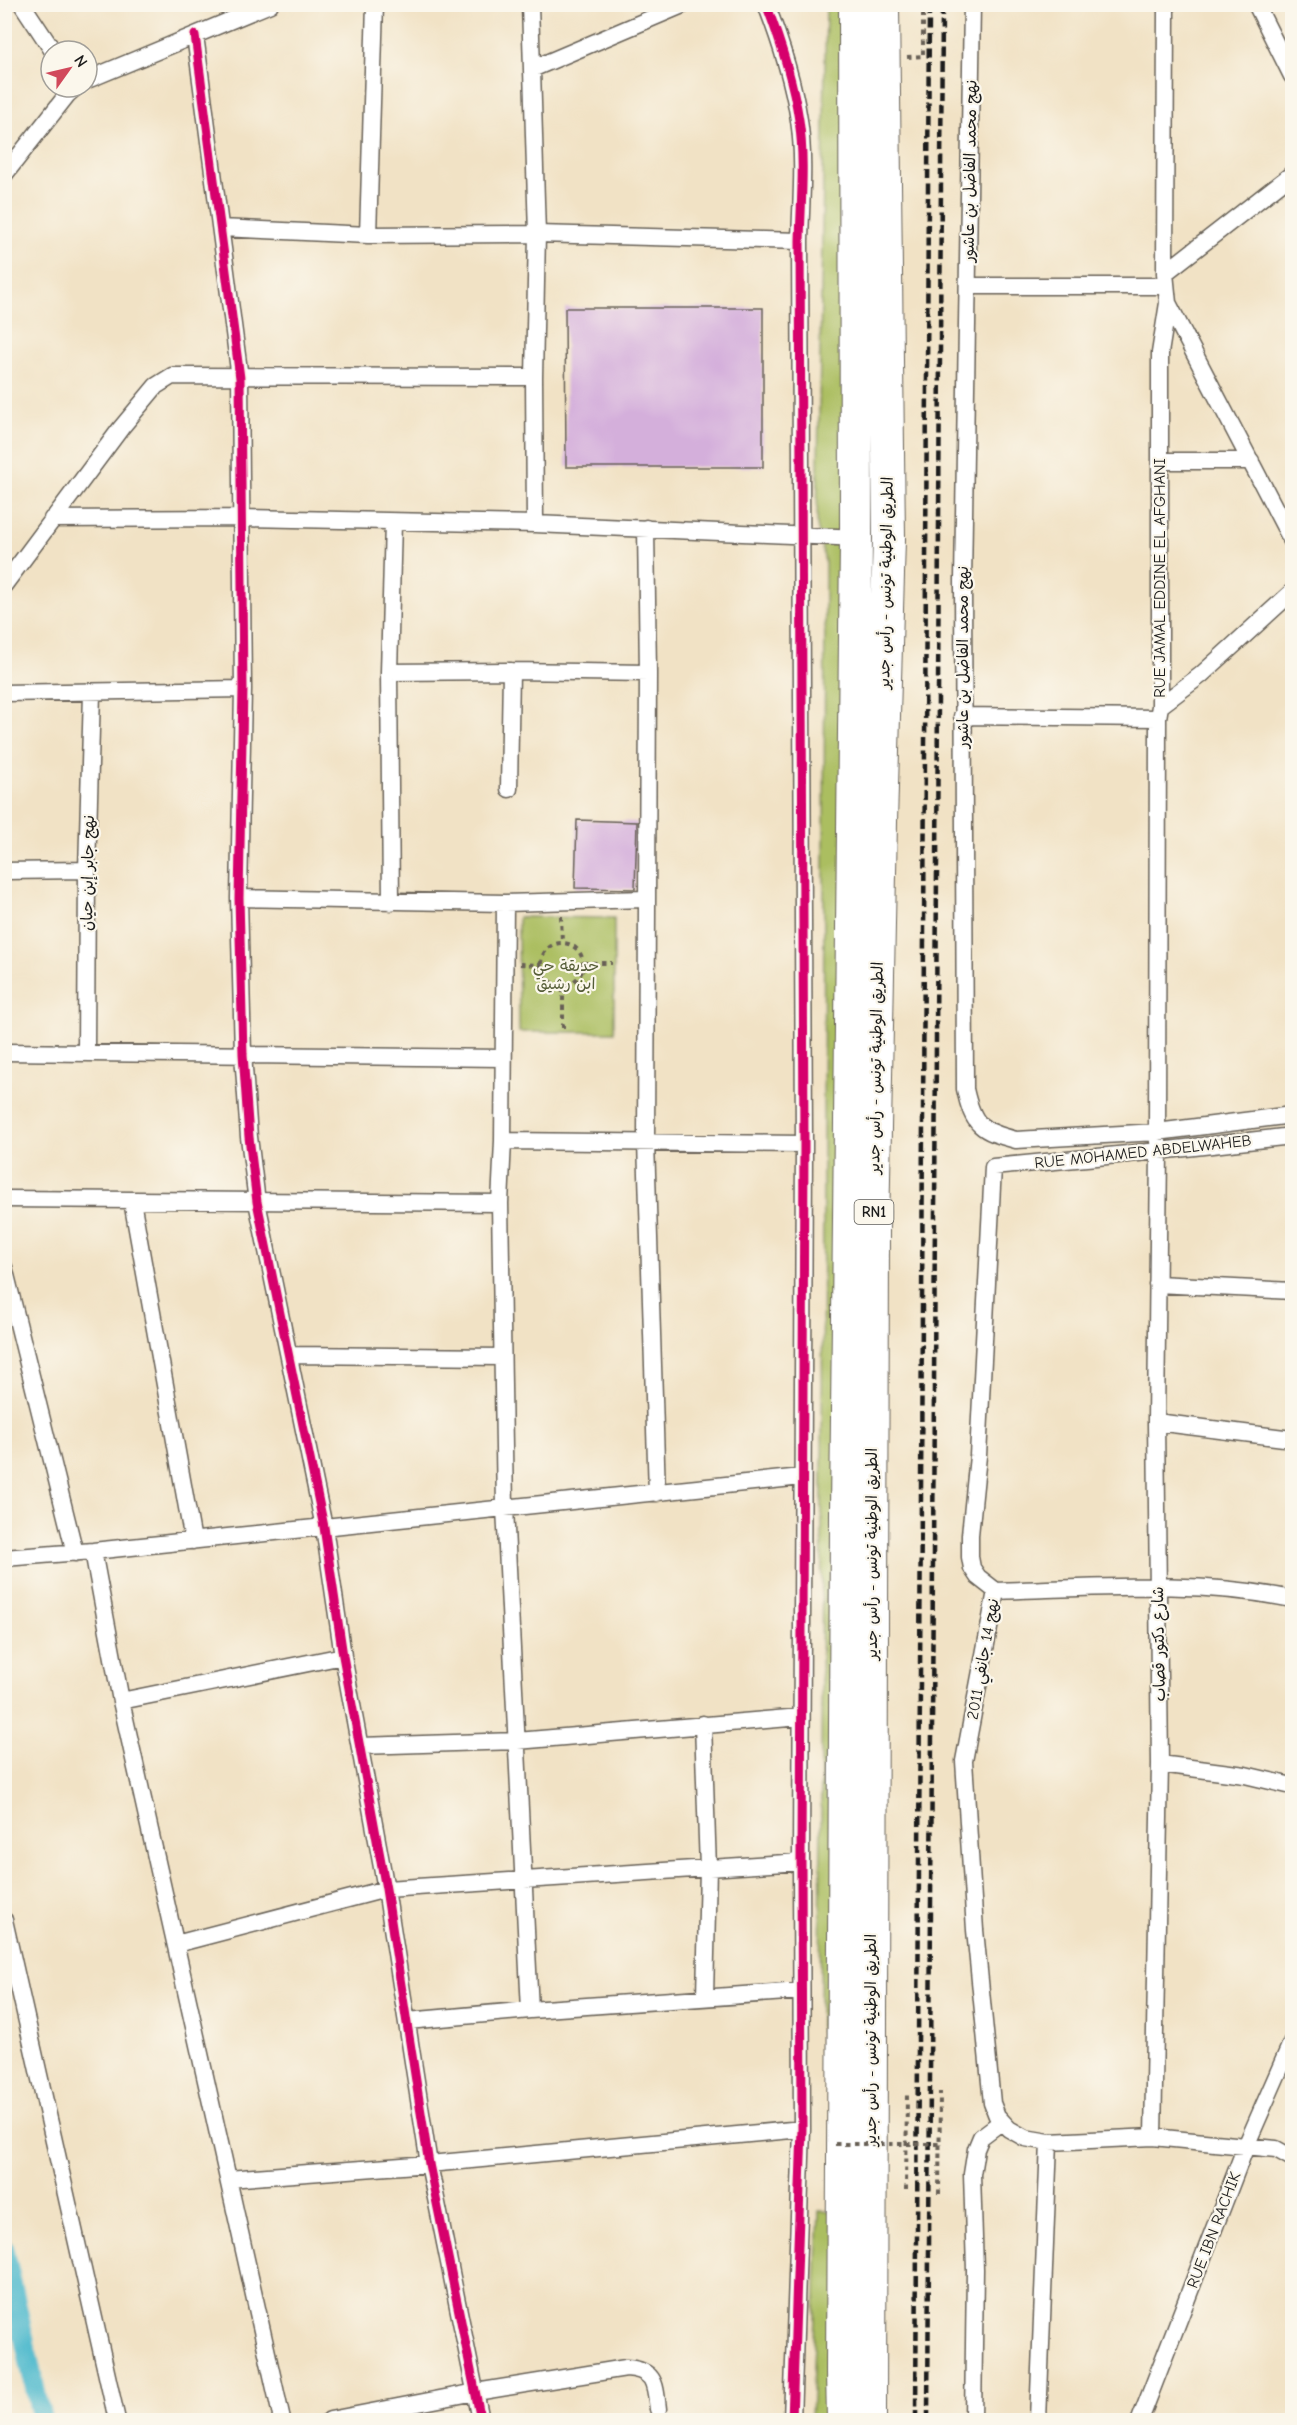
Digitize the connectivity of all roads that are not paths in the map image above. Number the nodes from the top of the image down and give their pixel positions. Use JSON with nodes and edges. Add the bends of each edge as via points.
{"nodes":[{"id":1,"x":22,"y":4,"type":"edge"},
{"id":2,"x":270,"y":4,"type":"edge"},
{"id":3,"x":375,"y":4,"type":"edge"},
{"id":4,"x":530,"y":4,"type":"edge"},
{"id":5,"x":686,"y":4,"type":"edge"},
{"id":6,"x":766,"y":4,"type":"edge"},
{"id":7,"x":855,"y":4,"type":"edge"},
{"id":8,"x":883,"y":4,"type":"edge"},
{"id":9,"x":972,"y":4,"type":"edge"},
{"id":10,"x":1166,"y":4,"type":"edge"},
{"id":11,"x":1256,"y":4,"type":"edge"},
{"id":12,"x":195,"y":35,"type":"junction"},
{"id":13,"x":45,"y":39,"type":"edge"},
{"id":14,"x":531,"y":69,"type":"junction"},
{"id":15,"x":1292,"y":73,"type":"edge"},
{"id":16,"x":99,"y":75,"type":"edge"},
{"id":17,"x":64,"y":99,"type":"edge"},
{"id":18,"x":1293,"y":174,"type":"edge"},
{"id":19,"x":4,"y":175,"type":"edge"},
{"id":20,"x":221,"y":228,"type":"junction"},
{"id":21,"x":537,"y":234,"type":"junction"},
{"id":22,"x":368,"y":235,"type":"junction"},
{"id":23,"x":800,"y":241,"type":"junction"},
{"id":24,"x":1165,"y":280,"type":"junction"},
{"id":25,"x":968,"y":286,"type":"junction"},
{"id":26,"x":1168,"y":303,"type":"junction"},
{"id":27,"x":534,"y":377,"type":"junction"},
{"id":28,"x":240,"y":378,"type":"junction"},
{"id":29,"x":1160,"y":461,"type":"junction"},
{"id":30,"x":1251,"y":461,"type":"junction"},
{"id":31,"x":241,"y":518,"type":"junction"},
{"id":32,"x":52,"y":519,"type":"junction"},
{"id":33,"x":393,"y":522,"type":"junction"},
{"id":34,"x":536,"y":524,"type":"junction"},
{"id":35,"x":646,"y":528,"type":"junction"},
{"id":36,"x":802,"y":535,"type":"junction"},
{"id":37,"x":856,"y":538,"type":"junction"},
{"id":38,"x":889,"y":539,"type":"junction"},
{"id":39,"x":1293,"y":541,"type":"edge"},
{"id":40,"x":4,"y":585,"type":"edge"},
{"id":41,"x":1293,"y":592,"type":"edge"},
{"id":42,"x":512,"y":671,"type":"junction"},
{"id":43,"x":389,"y":672,"type":"junction"},
{"id":44,"x":648,"y":673,"type":"junction"},
{"id":45,"x":243,"y":689,"type":"junction"},
{"id":46,"x":4,"y":693,"type":"edge"},
{"id":47,"x":92,"y":693,"type":"junction"},
{"id":48,"x":1159,"y":712,"type":"junction"},
{"id":49,"x":962,"y":716,"type":"junction"},
{"id":50,"x":509,"y":789,"type":"dead end"},
{"id":51,"x":87,"y":870,"type":"junction"},
{"id":52,"x":4,"y":871,"type":"edge"},
{"id":53,"x":239,"y":898,"type":"junction"},
{"id":54,"x":646,"y":899,"type":"junction"},
{"id":55,"x":392,"y":902,"type":"junction"},
{"id":56,"x":505,"y":903,"type":"junction"},
{"id":57,"x":4,"y":1052,"type":"edge"},
{"id":58,"x":86,"y":1053,"type":"junction"},
{"id":59,"x":243,"y":1054,"type":"junction"},
{"id":60,"x":502,"y":1058,"type":"junction"},
{"id":61,"x":1293,"y":1115,"type":"edge"},
{"id":62,"x":1157,"y":1132,"type":"junction"},
{"id":63,"x":1293,"y":1136,"type":"edge"},
{"id":64,"x":503,"y":1142,"type":"junction"},
{"id":65,"x":646,"y":1142,"type":"junction"},
{"id":66,"x":804,"y":1144,"type":"junction"},
{"id":67,"x":1159,"y":1151,"type":"junction"},
{"id":68,"x":993,"y":1167,"type":"joint"},
{"id":69,"x":4,"y":1199,"type":"edge"},
{"id":70,"x":132,"y":1201,"type":"junction"},
{"id":71,"x":257,"y":1202,"type":"junction"},
{"id":72,"x":501,"y":1203,"type":"junction"},
{"id":73,"x":4,"y":1267,"type":"edge"},
{"id":74,"x":1157,"y":1284,"type":"junction"},
{"id":75,"x":1293,"y":1291,"type":"edge"},
{"id":76,"x":289,"y":1356,"type":"junction"},
{"id":77,"x":502,"y":1357,"type":"junction"},
{"id":78,"x":1156,"y":1422,"type":"junction"},
{"id":79,"x":1293,"y":1439,"type":"edge"},
{"id":80,"x":802,"y":1478,"type":"junction"},
{"id":81,"x":657,"y":1492,"type":"junction"},
{"id":82,"x":505,"y":1508,"type":"junction"},
{"id":83,"x":324,"y":1527,"type":"junction"},
{"id":84,"x":193,"y":1541,"type":"junction"},
{"id":85,"x":93,"y":1551,"type":"junction"},
{"id":86,"x":75,"y":1553,"type":"junction"},
{"id":87,"x":4,"y":1558,"type":"edge"},
{"id":88,"x":1158,"y":1585,"type":"junction"},
{"id":89,"x":996,"y":1591,"type":"junction"},
{"id":90,"x":1293,"y":1599,"type":"edge"},
{"id":91,"x":343,"y":1656,"type":"junction"},
{"id":92,"x":121,"y":1701,"type":"junction"},
{"id":93,"x":801,"y":1717,"type":"junction"},
{"id":94,"x":703,"y":1724,"type":"junction"},
{"id":95,"x":517,"y":1741,"type":"junction"},
{"id":96,"x":360,"y":1746,"type":"junction"},
{"id":97,"x":1161,"y":1764,"type":"junction"},
{"id":98,"x":1293,"y":1786,"type":"edge"},
{"id":99,"x":801,"y":1862,"type":"junction"},
{"id":100,"x":708,"y":1868,"type":"junction"},
{"id":101,"x":522,"y":1879,"type":"junction"},
{"id":102,"x":386,"y":1889,"type":"junction"},
{"id":103,"x":4,"y":1920,"type":"edge"},
{"id":104,"x":176,"y":1944,"type":"junction"},
{"id":105,"x":801,"y":1991,"type":"junction"},
{"id":106,"x":705,"y":1996,"type":"junction"},
{"id":107,"x":530,"y":2010,"type":"junction"},
{"id":108,"x":407,"y":2021,"type":"junction"},
{"id":109,"x":1293,"y":2041,"type":"edge"},
{"id":110,"x":1001,"y":2122,"type":"junction"},
{"id":111,"x":802,"y":2129,"type":"junction"},
{"id":112,"x":1154,"y":2137,"type":"junction"},
{"id":113,"x":1049,"y":2142,"type":"junction"},
{"id":114,"x":1246,"y":2146,"type":"junction"},
{"id":115,"x":1293,"y":2158,"type":"edge"},
{"id":116,"x":429,"y":2164,"type":"junction"},
{"id":117,"x":228,"y":2179,"type":"junction"},
{"id":118,"x":476,"y":2392,"type":"junction"},
{"id":119,"x":658,"y":2409,"type":"dead end"},
{"id":120,"x":117,"y":2421,"type":"edge"},
{"id":121,"x":282,"y":2421,"type":"edge"},
{"id":122,"x":330,"y":2421,"type":"edge"},
{"id":123,"x":481,"y":2421,"type":"edge"},
{"id":124,"x":792,"y":2421,"type":"edge"},
{"id":125,"x":843,"y":2421,"type":"edge"},
{"id":126,"x":870,"y":2421,"type":"edge"},
{"id":127,"x":973,"y":2421,"type":"edge"},
{"id":128,"x":1038,"y":2421,"type":"edge"},
{"id":129,"x":1140,"y":2421,"type":"edge"}],
"edges":[{"from":1,"to":13,"type":"street"},
{"from":2,"to":12,"type":"street"},
{"from":3,"to":22,"type":"street"},
{"from":4,"to":14,"type":"street"},
{"from":5,"to":14,"type":"street"},
{"from":6,"to":23,"type":"street","via":[[785,55],[800,122]]},
{"from":7,"to":37,"type":"highway","name":"الطريق الوطنية تونس - رأس جدير","number":"RN1"},
{"from":8,"to":38,"type":"highway","name":"الطريق الوطنية تونس - رأس جدير","number":"RN1"},
{"from":9,"to":25,"type":"street","name":"نهج محمد الفاضل بن عاشور"},
{"from":10,"to":24,"type":"street","name":"RUE JAMAL EDDINE EL AFGHANI"},
{"from":11,"to":15,"type":"street"},
{"from":12,"to":16,"type":"street"},
{"from":12,"to":20,"type":"street"},
{"from":14,"to":21,"type":"street"},
{"from":17,"to":19,"type":"street"},
{"from":18,"to":24,"type":"street"},
{"from":20,"to":22,"type":"street"},
{"from":20,"to":28,"type":"street"},
{"from":21,"to":22,"type":"street"},
{"from":21,"to":23,"type":"street"},
{"from":21,"to":27,"type":"street"},
{"from":23,"to":36,"type":"street"},
{"from":24,"to":25,"type":"street"},
{"from":24,"to":26,"type":"street","name":"RUE JAMAL EDDINE EL AFGHANI"},
{"from":25,"to":49,"type":"street","name":"نهج محمد الفاضل بن عاشور"},
{"from":26,"to":29,"type":"street","name":"RUE JAMAL EDDINE EL AFGHANI","via":[[1160,353]]},
{"from":26,"to":30,"type":"street"},
{"from":27,"to":28,"type":"street"},
{"from":27,"to":34,"type":"street"},
{"from":28,"to":31,"type":"street"},
{"from":28,"to":32,"type":"street","via":[[183,375],[163,380]]},
{"from":29,"to":30,"type":"street"},
{"from":29,"to":48,"type":"street","name":"RUE JAMAL EDDINE EL AFGHANI"},
{"from":30,"to":39,"type":"street"},
{"from":31,"to":32,"type":"street"},
{"from":31,"to":33,"type":"street"},
{"from":31,"to":45,"type":"street"},
{"from":32,"to":40,"type":"street"},
{"from":33,"to":34,"type":"street"},
{"from":33,"to":43,"type":"street"},
{"from":34,"to":35,"type":"street"},
{"from":35,"to":36,"type":"street"},
{"from":35,"to":44,"type":"street"},
{"from":36,"to":37,"type":"street"},
{"from":36,"to":66,"type":"street"},
{"from":37,"to":38,"type":"street"},
{"from":37,"to":125,"type":"highway","name":"الطريق الوطنية تونس - رأس جدير","number":"RN1","via":[[846,1512]]},
{"from":38,"to":126,"type":"highway","name":"الطريق الوطنية تونس - رأس جدير","number":"RN1","via":[[873,1241]]},
{"from":41,"to":48,"type":"street"},
{"from":42,"to":43,"type":"street"},
{"from":42,"to":44,"type":"street"},
{"from":42,"to":50,"type":"street"},
{"from":43,"to":55,"type":"street"},
{"from":44,"to":54,"type":"street"},
{"from":45,"to":47,"type":"street"},
{"from":45,"to":53,"type":"street"},
{"from":46,"to":47,"type":"street"},
{"from":47,"to":51,"type":"street","name":"نهج جابر إبن حيان"},
{"from":48,"to":49,"type":"street"},
{"from":48,"to":62,"type":"street","name":"RUE JAMAL EDDINE EL AFGHANI"},
{"from":49,"to":62,"type":"street","name":"نهج محمد الفاضل بن عاشور","via":[[965,1089],[969,1107],[979,1125],[1016,1140]]},
{"from":51,"to":52,"type":"street"},
{"from":51,"to":58,"type":"street","name":"نهج جابر إبن حيان"},
{"from":53,"to":55,"type":"street"},
{"from":53,"to":59,"type":"street"},
{"from":54,"to":56,"type":"street"},
{"from":54,"to":65,"type":"street"},
{"from":55,"to":56,"type":"street"},
{"from":56,"to":60,"type":"street"},
{"from":57,"to":58,"type":"street"},
{"from":58,"to":59,"type":"street"},
{"from":59,"to":60,"type":"street"},
{"from":59,"to":71,"type":"street"},
{"from":60,"to":64,"type":"street"},
{"from":61,"to":62,"type":"street","name":"نهج محمد الفاضل بن عاشور"},
{"from":62,"to":67,"type":"street","name":"RUE JAMAL EDDINE EL AFGHANI"},
{"from":63,"to":67,"type":"street","name":"RUE MOHAMED ABDELWAHEB"},
{"from":64,"to":65,"type":"street"},
{"from":64,"to":72,"type":"street"},
{"from":65,"to":66,"type":"street"},
{"from":65,"to":81,"type":"street"},
{"from":66,"to":80,"type":"street"},
{"from":67,"to":68,"type":"street","name":"RUE MOHAMED ABDELWAHEB"},
{"from":67,"to":74,"type":"street","name":"شارع دكتور قصاب"},
{"from":68,"to":89,"type":"street","name":"نهج 14 جانفي 2011","via":[[970,1557],[978,1577]]},
{"from":69,"to":70,"type":"street"},
{"from":70,"to":71,"type":"street"},
{"from":70,"to":84,"type":"street"},
{"from":71,"to":72,"type":"street"},
{"from":71,"to":76,"type":"street"},
{"from":72,"to":77,"type":"street"},
{"from":73,"to":86,"type":"street"},
{"from":74,"to":75,"type":"street"},
{"from":74,"to":78,"type":"street","name":"شارع دكتور قصاب"},
{"from":76,"to":77,"type":"street"},
{"from":76,"to":83,"type":"street"},
{"from":77,"to":82,"type":"street"},
{"from":78,"to":79,"type":"street"},
{"from":78,"to":88,"type":"street","name":"شارع دكتور قصاب"},
{"from":80,"to":81,"type":"street"},
{"from":80,"to":93,"type":"street"},
{"from":81,"to":82,"type":"street"},
{"from":82,"to":83,"type":"street"},
{"from":82,"to":95,"type":"street"},
{"from":83,"to":84,"type":"street"},
{"from":83,"to":91,"type":"street"},
{"from":84,"to":85,"type":"street"},
{"from":85,"to":86,"type":"street"},
{"from":85,"to":92,"type":"street"},
{"from":86,"to":87,"type":"street"},
{"from":88,"to":89,"type":"street"},
{"from":88,"to":90,"type":"street"},
{"from":88,"to":97,"type":"street","name":"شارع دكتور قصاب"},
{"from":89,"to":110,"type":"street","name":"نهج 14 جانفي 2011","via":[[964,1761],[992,2103]]},
{"from":91,"to":92,"type":"street"},
{"from":91,"to":96,"type":"street"},
{"from":92,"to":104,"type":"street"},
{"from":93,"to":94,"type":"street"},
{"from":93,"to":99,"type":"street"},
{"from":94,"to":95,"type":"street"},
{"from":94,"to":100,"type":"street"},
{"from":95,"to":96,"type":"street"},
{"from":95,"to":101,"type":"street"},
{"from":96,"to":102,"type":"street"},
{"from":97,"to":98,"type":"street"},
{"from":97,"to":112,"type":"street","name":"شارع دكتور قصاب"},
{"from":99,"to":100,"type":"street"},
{"from":99,"to":105,"type":"street"},
{"from":100,"to":101,"type":"street"},
{"from":100,"to":106,"type":"street"},
{"from":101,"to":102,"type":"street"},
{"from":101,"to":107,"type":"street"},
{"from":102,"to":104,"type":"street"},
{"from":102,"to":108,"type":"street"},
{"from":103,"to":120,"type":"street"},
{"from":104,"to":117,"type":"street"},
{"from":105,"to":106,"type":"street"},
{"from":105,"to":111,"type":"street"},
{"from":106,"to":107,"type":"street"},
{"from":107,"to":108,"type":"street"},
{"from":108,"to":116,"type":"street"},
{"from":109,"to":114,"type":"street","name":"RUE IBN RACHIK"},
{"from":110,"to":113,"type":"street","via":[[1025,2138]]},
{"from":110,"to":127,"type":"street","via":[[981,2138],[972,2174]]},
{"from":111,"to":116,"type":"street"},
{"from":111,"to":124,"type":"street"},
{"from":112,"to":113,"type":"street"},
{"from":112,"to":114,"type":"street"},
{"from":113,"to":128,"type":"street"},
{"from":114,"to":115,"type":"street","via":[[1276,2149]]},
{"from":114,"to":129,"type":"street","name":"RUE IBN RACHIK"},
{"from":116,"to":117,"type":"street"},
{"from":116,"to":118,"type":"street"},
{"from":117,"to":121,"type":"street"},
{"from":118,"to":119,"type":"street","via":[[637,2368],[652,2380]]},
{"from":118,"to":122,"type":"street"},
{"from":118,"to":123,"type":"street"}]}
